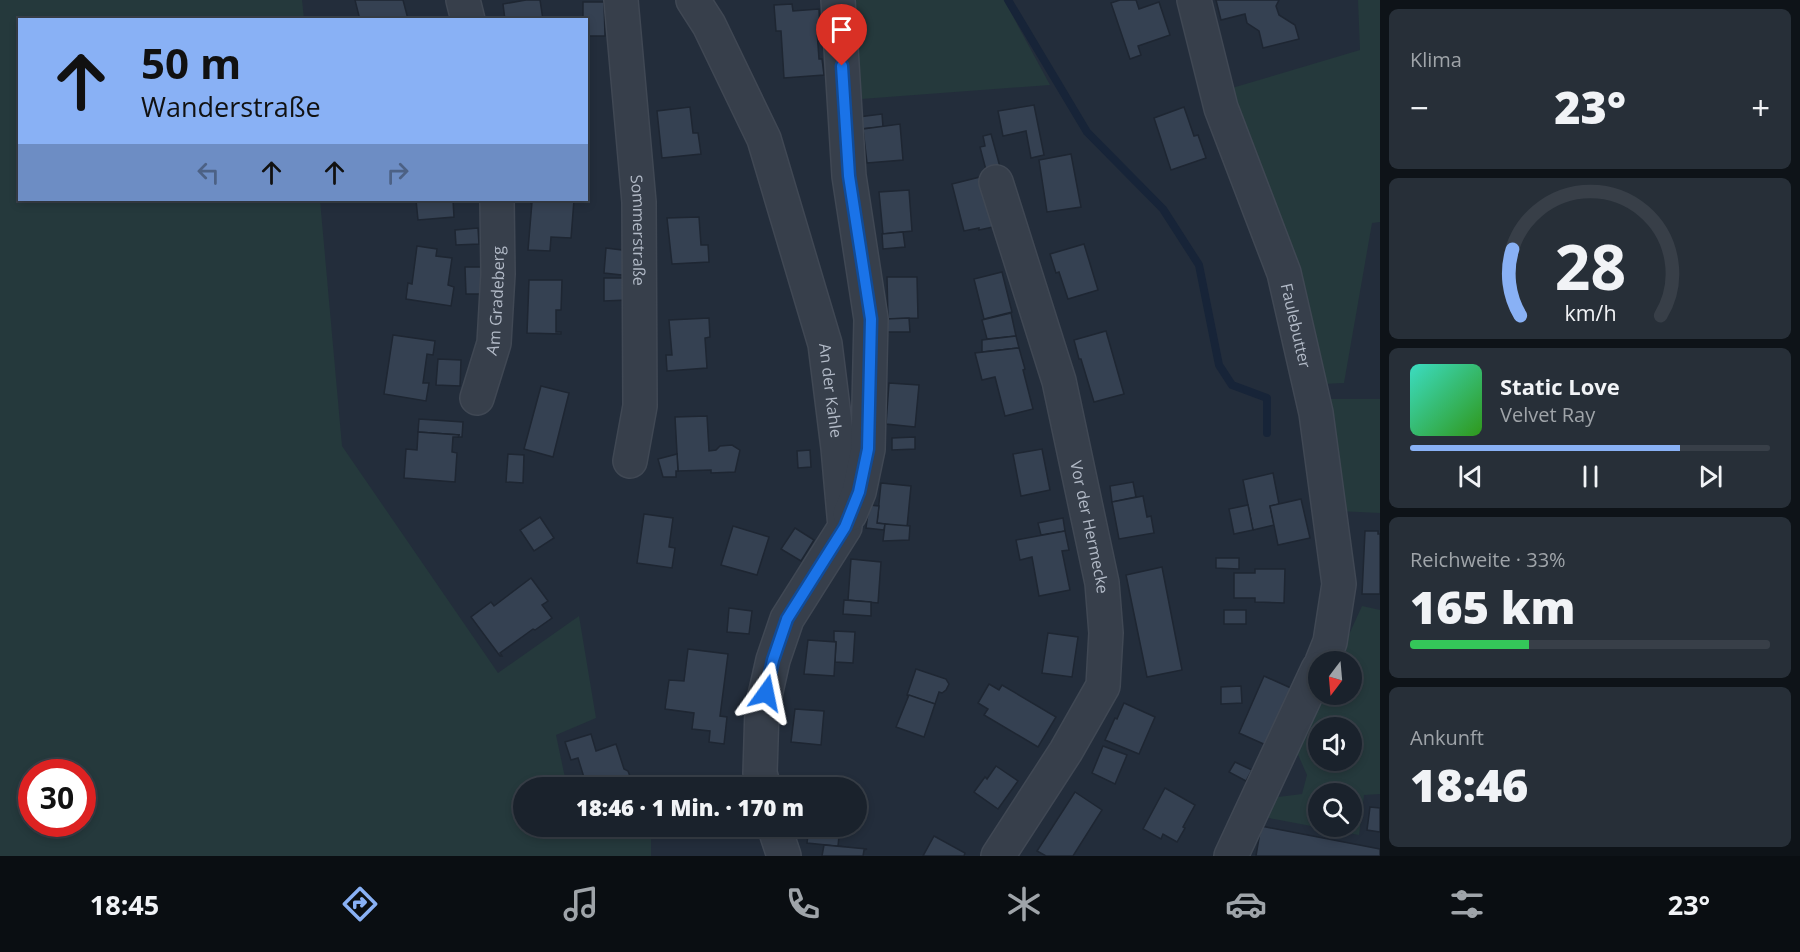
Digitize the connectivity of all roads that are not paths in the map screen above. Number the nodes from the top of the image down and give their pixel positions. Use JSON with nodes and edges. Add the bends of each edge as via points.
{"nodes":[{"id":1,"x":463,"y":0,"type":"edge"},
{"id":2,"x":621,"y":0,"type":"edge"},
{"id":3,"x":693,"y":0,"type":"edge"},
{"id":4,"x":838,"y":0,"type":"edge"},
{"id":5,"x":1194,"y":0,"type":"edge"},
{"id":6,"x":468,"y":18,"type":"edge"},
{"id":7,"x":996,"y":182,"type":"dead end"},
{"id":8,"x":497,"y":201,"type":"edge"},
{"id":9,"x":477,"y":398,"type":"dead end"},
{"id":10,"x":630,"y":461,"type":"dead end"},
{"id":11,"x":845,"y":527,"type":"junction"},
{"id":12,"x":1326,"y":651,"type":"edge"},
{"id":13,"x":1308,"y":690,"type":"edge"},
{"id":14,"x":761,"y":777,"type":"edge"},
{"id":15,"x":778,"y":837,"type":"edge"},
{"id":16,"x":1004,"y":854,"type":"edge"},
{"id":17,"x":784,"y":856,"type":"edge"},
{"id":18,"x":1231,"y":856,"type":"edge"}],
"edges":[{"from":1,"to":6,"type":"street"},
{"from":2,"to":10,"type":"street","name":"Sommerstraße","via":[[639,202],[640,406]]},
{"from":3,"to":11,"type":"street","name":"An der Kahle","via":[[764,140],[825,345]]},
{"from":4,"to":11,"type":"street","via":[[849,176],[871,319],[868,449],[859,492]]},
{"from":5,"to":12,"type":"street","name":"Faulebutter","via":[[1221,108],[1284,273],[1316,412],[1339,585]]},
{"from":7,"to":16,"type":"street","name":"Vor der Hermecke","via":[[1059,381],[1102,583],[1106,633],[1102,686]]},
{"from":8,"to":9,"type":"street","name":"Am Gradeberg","via":[[494,343]]},
{"from":11,"to":14,"type":"street","via":[[787,619],[773,660],[762,709]]},
{"from":13,"to":18,"type":"street"},
{"from":15,"to":17,"type":"street"}]}
